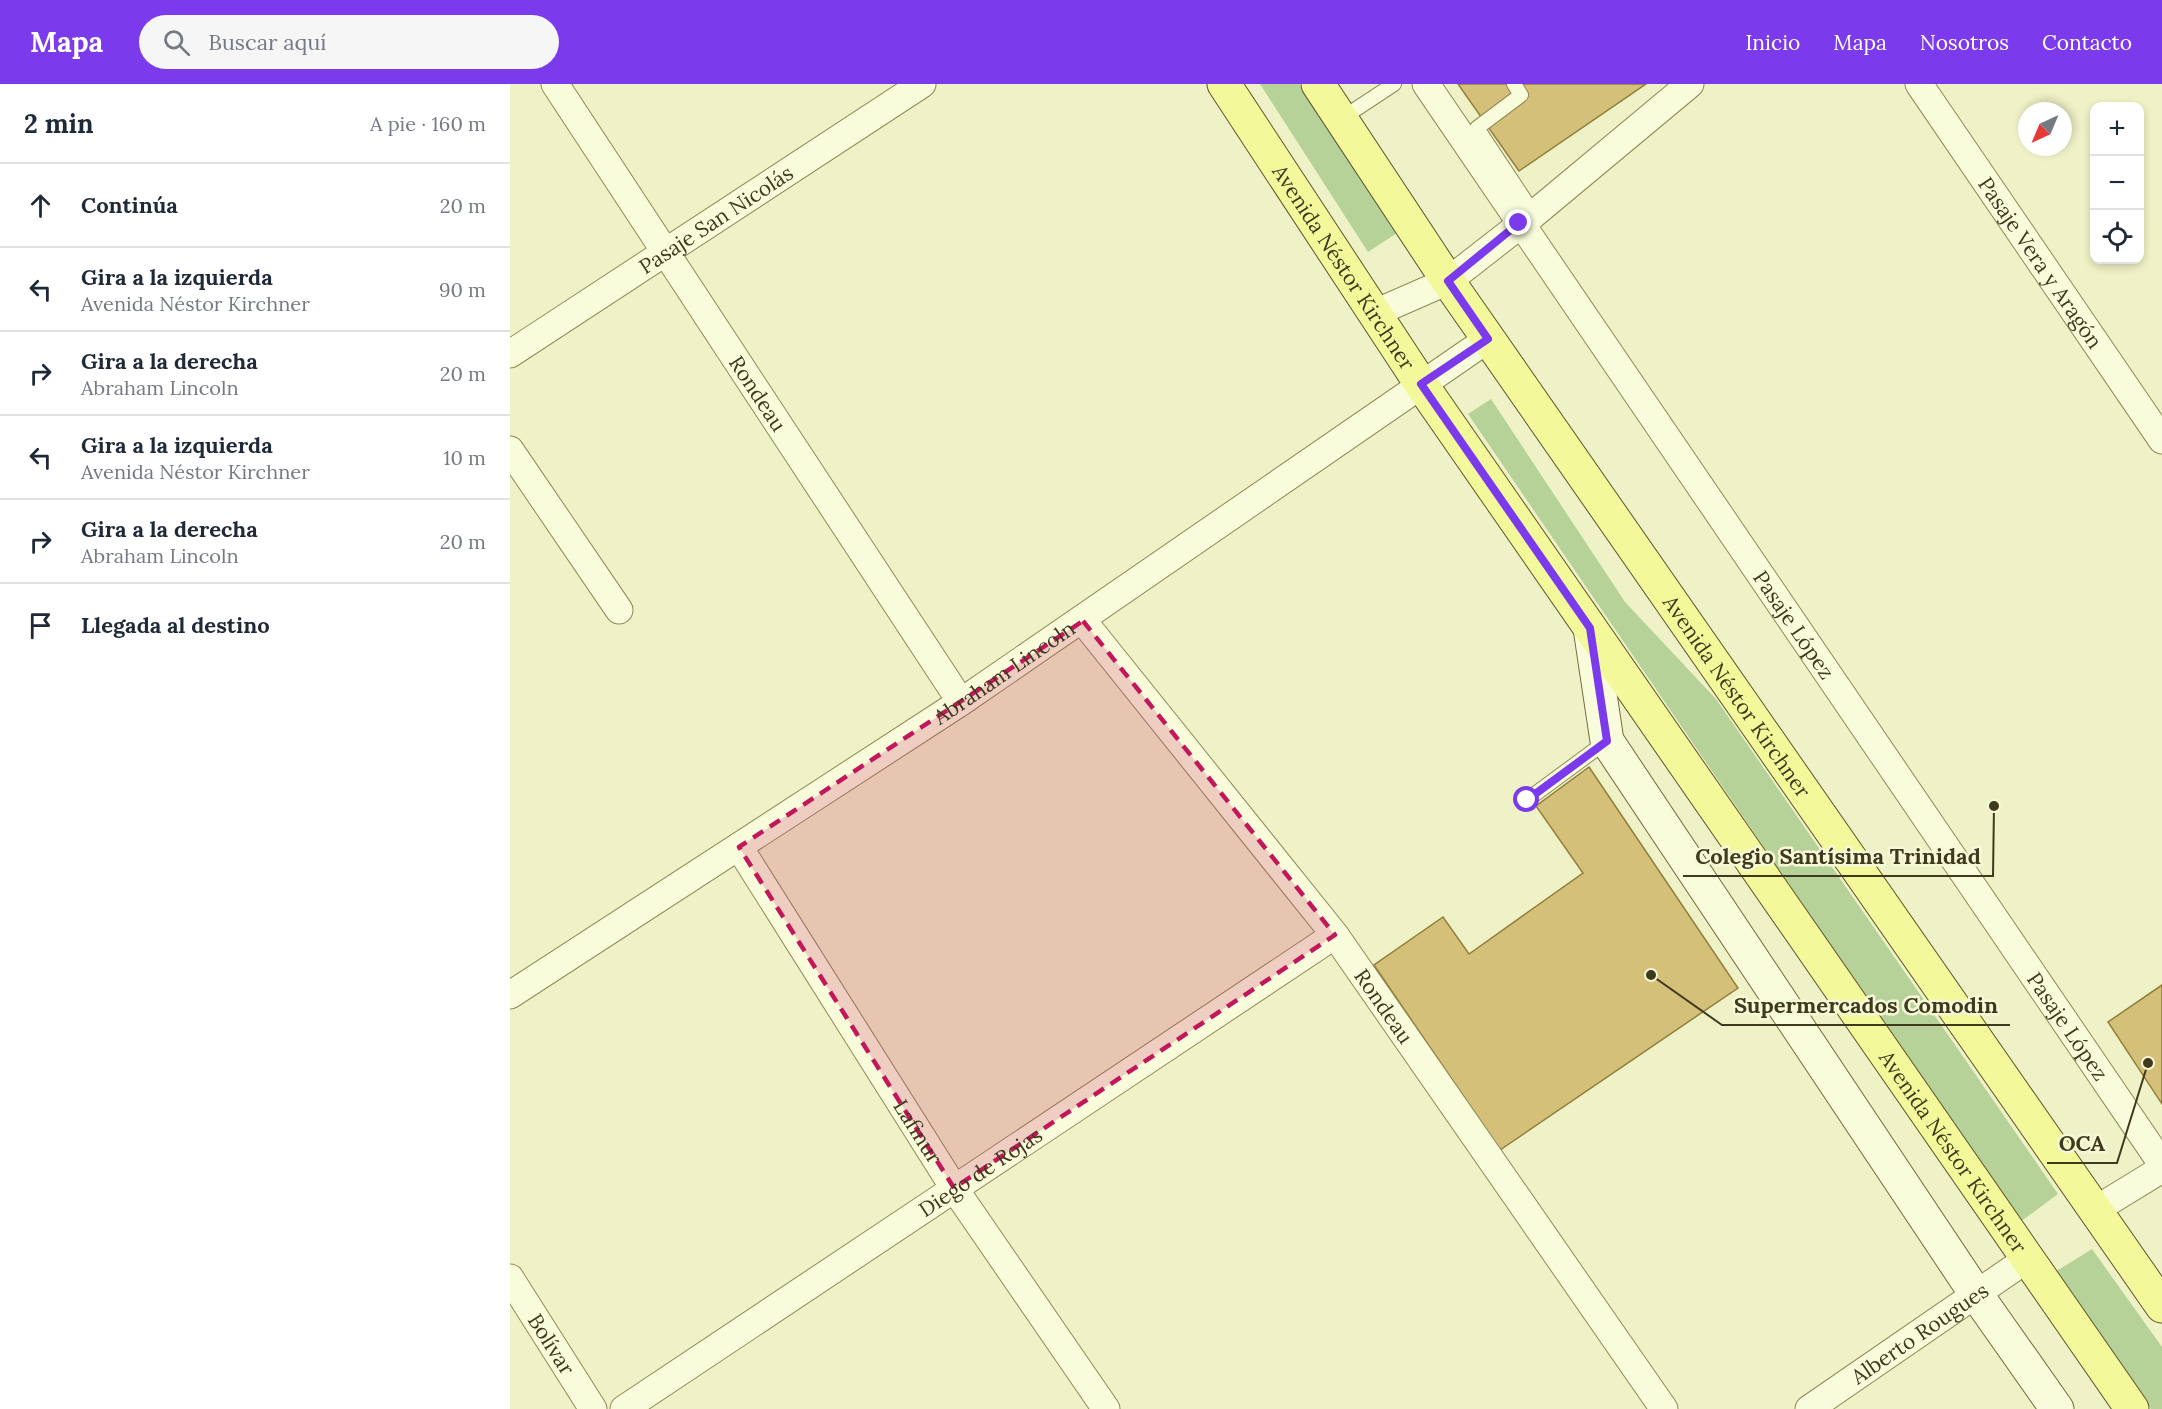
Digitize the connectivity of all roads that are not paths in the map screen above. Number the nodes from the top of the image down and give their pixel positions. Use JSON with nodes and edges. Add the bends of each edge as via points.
{"nodes":[{"id":1,"x":555,"y":84,"type":"edge"},
{"id":2,"x":922,"y":84,"type":"edge"},
{"id":3,"x":1224,"y":84,"type":"edge"},
{"id":4,"x":1318,"y":84,"type":"edge"},
{"id":5,"x":1394,"y":84,"type":"edge"},
{"id":6,"x":1426,"y":84,"type":"edge"},
{"id":7,"x":1514,"y":84,"type":"edge"},
{"id":8,"x":1690,"y":84,"type":"edge"},
{"id":9,"x":1919,"y":84,"type":"edge"},
{"id":10,"x":1341,"y":119,"type":"junction"},
{"id":11,"x":1527,"y":219,"type":"junction"},
{"id":12,"x":665,"y":254,"type":"junction"},
{"id":13,"x":1448,"y":281,"type":"junction"},
{"id":14,"x":1375,"y":313,"type":"junction"},
{"id":15,"x":1488,"y":339,"type":"junction"},
{"id":16,"x":510,"y":354,"type":"edge"},
{"id":17,"x":1421,"y":384,"type":"junction"},
{"id":18,"x":2162,"y":440,"type":"edge"},
{"id":19,"x":510,"y":450,"type":"edge"},
{"id":20,"x":619,"y":610,"type":"dead end"},
{"id":21,"x":1083,"y":621,"type":"junction"},
{"id":22,"x":1590,"y":628,"type":"junction"},
{"id":23,"x":961,"y":702,"type":"junction"},
{"id":24,"x":1607,"y":741,"type":"junction"},
{"id":25,"x":1527,"y":800,"type":"dead end"},
{"id":26,"x":739,"y":847,"type":"junction"},
{"id":27,"x":1335,"y":935,"type":"junction"},
{"id":28,"x":510,"y":995,"type":"edge"},
{"id":29,"x":2162,"y":1166,"type":"edge"},
{"id":30,"x":954,"y":1188,"type":"junction"},
{"id":31,"x":2095,"y":1210,"type":"junction"},
{"id":32,"x":2027,"y":1258,"type":"junction"},
{"id":33,"x":510,"y":1278,"type":"edge"},
{"id":34,"x":1976,"y":1294,"type":"junction"},
{"id":35,"x":2162,"y":1306,"type":"edge"},
{"id":36,"x":593,"y":1409,"type":"edge"},
{"id":37,"x":624,"y":1409,"type":"edge"},
{"id":38,"x":1106,"y":1409,"type":"edge"},
{"id":39,"x":1664,"y":1409,"type":"edge"},
{"id":40,"x":1809,"y":1409,"type":"edge"},
{"id":41,"x":2057,"y":1409,"type":"edge"},
{"id":42,"x":2132,"y":1409,"type":"edge"}],
"edges":[{"from":1,"to":12,"type":"street","name":"Rondeau"},
{"from":2,"to":12,"type":"street","name":"Pasaje San Nicolás"},
{"from":3,"to":14,"type":"main road","name":"Avenida Néstor Kirchner"},
{"from":4,"to":10,"type":"main road","name":"Avenida Néstor Kirchner"},
{"from":5,"to":10,"type":"lane"},
{"from":6,"to":11,"type":"street","name":"Pasaje López"},
{"from":7,"to":11,"type":"lane","via":[[1521,95],[1477,128]]},
{"from":8,"to":11,"type":"street"},
{"from":9,"to":18,"type":"street","name":"Pasaje Vera y Aragón"},
{"from":10,"to":13,"type":"main road","name":"Avenida Néstor Kirchner"},
{"from":11,"to":13,"type":"street"},
{"from":11,"to":29,"type":"street","name":"Pasaje López"},
{"from":12,"to":16,"type":"street","name":"Pasaje San Nicolás"},
{"from":12,"to":23,"type":"street","name":"Rondeau"},
{"from":13,"to":14,"type":"street"},
{"from":13,"to":15,"type":"main road","name":"Avenida Néstor Kirchner"},
{"from":14,"to":17,"type":"main road","name":"Avenida Néstor Kirchner"},
{"from":15,"to":17,"type":"street","name":"Abraham Lincoln"},
{"from":15,"to":31,"type":"main road","name":"Avenida Néstor Kirchner"},
{"from":17,"to":21,"type":"street","name":"Abraham Lincoln"},
{"from":17,"to":22,"type":"main road","name":"Avenida Néstor Kirchner"},
{"from":19,"to":20,"type":"street"},
{"from":21,"to":23,"type":"street","name":"Abraham Lincoln"},
{"from":21,"to":27,"type":"street","name":"Rondeau"},
{"from":22,"to":24,"type":"main road","name":"Avenida Néstor Kirchner"},
{"from":22,"to":32,"type":"main road","name":"Avenida Néstor Kirchner"},
{"from":23,"to":26,"type":"street","name":"Abraham Lincoln"},
{"from":24,"to":25,"type":"lane"},
{"from":24,"to":34,"type":"main road","name":"Avenida Néstor Kirchner"},
{"from":26,"to":28,"type":"street","name":"Abraham Lincoln"},
{"from":26,"to":30,"type":"street","name":"Lafinur"},
{"from":27,"to":30,"type":"street","name":"Diego de Rojas"},
{"from":27,"to":39,"type":"street","name":"Rondeau"},
{"from":29,"to":31,"type":"street"},
{"from":30,"to":37,"type":"street","name":"Diego de Rojas"},
{"from":30,"to":38,"type":"street","name":"Lafinur"},
{"from":31,"to":35,"type":"main road","name":"Avenida Néstor Kirchner"},
{"from":32,"to":34,"type":"street","name":"Alberto Rougues"},
{"from":32,"to":42,"type":"main road","name":"Avenida Néstor Kirchner"},
{"from":33,"to":36,"type":"street","name":"Bolívar"},
{"from":34,"to":40,"type":"street","name":"Alberto Rougues"},
{"from":34,"to":41,"type":"main road","name":"Avenida Néstor Kirchner"}]}
